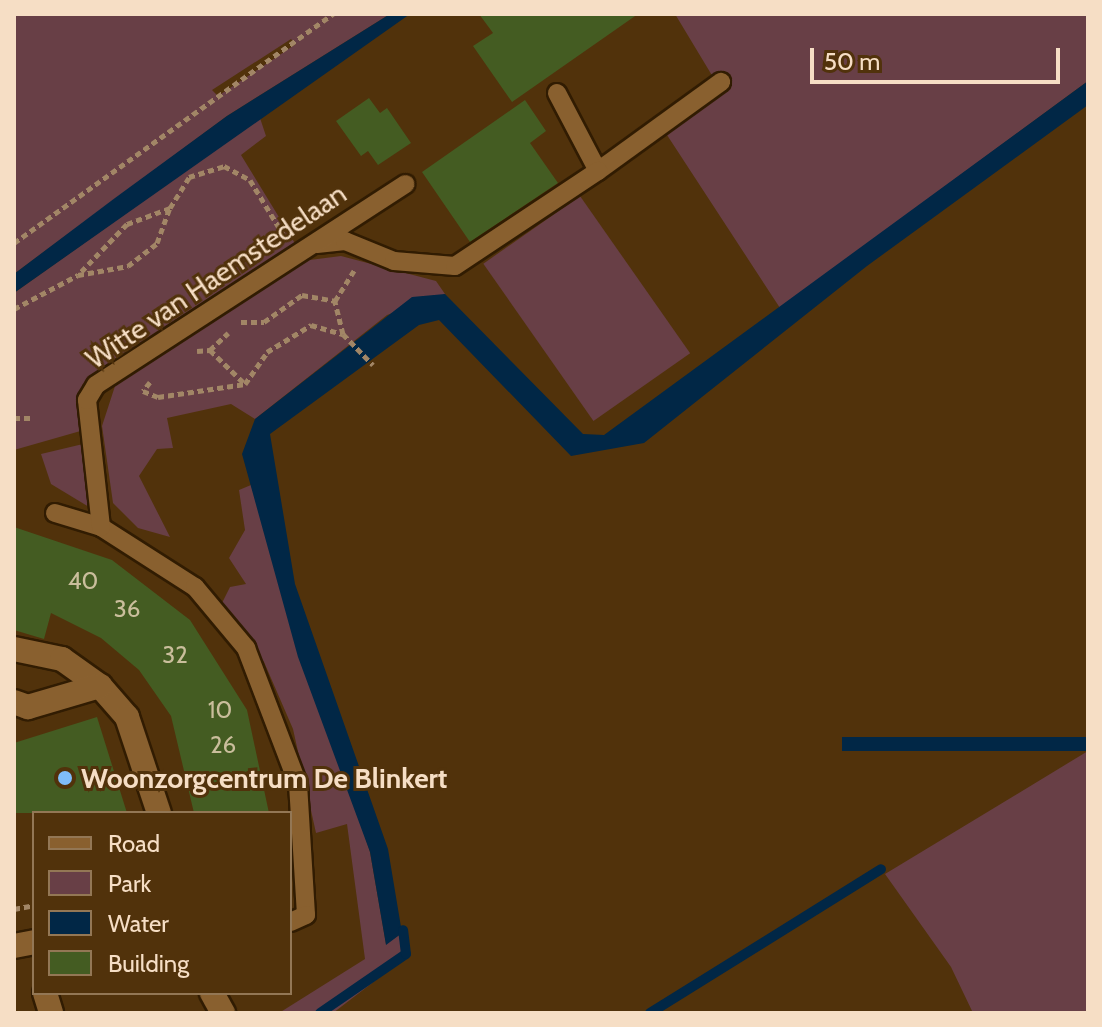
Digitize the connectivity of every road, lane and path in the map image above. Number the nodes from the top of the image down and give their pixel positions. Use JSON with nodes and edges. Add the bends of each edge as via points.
{"nodes":[{"id":1,"x":333,"y":14,"type":"edge"},
{"id":2,"x":721,"y":82,"type":"dead end"},
{"id":3,"x":557,"y":93,"type":"dead end"},
{"id":4,"x":598,"y":171,"type":"junction"},
{"id":5,"x":405,"y":184,"type":"dead end"},
{"id":6,"x":170,"y":208,"type":"junction"},
{"id":7,"x":14,"y":243,"type":"edge"},
{"id":8,"x":314,"y":245,"type":"junction"},
{"id":9,"x":296,"y":256,"type":"junction"},
{"id":10,"x":78,"y":275,"type":"junction"},
{"id":11,"x":14,"y":309,"type":"edge"},
{"id":12,"x":346,"y":334,"type":"junction"},
{"id":13,"x":210,"y":350,"type":"junction"},
{"id":14,"x":181,"y":358,"type":"dead end"},
{"id":15,"x":373,"y":365,"type":"dead end"},
{"id":16,"x":158,"y":371,"type":"dead end"},
{"id":17,"x":245,"y":384,"type":"junction"},
{"id":18,"x":14,"y":418,"type":"edge"},
{"id":19,"x":34,"y":418,"type":"dead end"},
{"id":20,"x":55,"y":513,"type":"dead end"},
{"id":21,"x":101,"y":527,"type":"junction"},
{"id":22,"x":14,"y":649,"type":"edge"},
{"id":23,"x":100,"y":686,"type":"junction"},
{"id":24,"x":14,"y":702,"type":"edge"},
{"id":25,"x":158,"y":811,"type":"edge"},
{"id":26,"x":292,"y":921,"type":"edge"},
{"id":27,"x":213,"y":995,"type":"edge"},
{"id":28,"x":223,"y":1013,"type":"edge"}],
"edges":[{"from":1,"to":7,"type":"path"},
{"from":2,"to":4,"type":"lane"},
{"from":3,"to":4,"type":"lane"},
{"from":4,"to":8,"type":"lane","via":[[455,266],[394,261],[345,241]]},
{"from":5,"to":8,"type":"lane","name":"Witte van Haemstedelaan"},
{"from":6,"to":9,"type":"path","via":[[189,177],[224,166],[250,180]]},
{"from":6,"to":10,"type":"path","via":[[127,224]]},
{"from":6,"to":10,"type":"path","via":[[157,243],[128,266]]},
{"from":8,"to":9,"type":"lane","name":"Witte van Haemstedelaan"},
{"from":9,"to":21,"type":"lane","name":"Witte van Haemstedelaan","via":[[94,387],[87,400]]},
{"from":10,"to":11,"type":"path"},
{"from":12,"to":13,"type":"path","via":[[335,301],[302,295],[264,322],[240,322]]},
{"from":12,"to":15,"type":"path"},
{"from":12,"to":17,"type":"path","via":[[311,325],[267,352]]},
{"from":13,"to":14,"type":"path"},
{"from":13,"to":17,"type":"path"},
{"from":16,"to":17,"type":"path","via":[[143,391],[158,397]]},
{"from":18,"to":19,"type":"path"},
{"from":20,"to":21,"type":"lane"},
{"from":21,"to":26,"type":"lane","via":[[195,587],[246,648],[298,784],[306,915]]},
{"from":22,"to":23,"type":"street","via":[[62,659]]},
{"from":23,"to":24,"type":"street","via":[[28,707]]},
{"from":23,"to":25,"type":"street","via":[[127,717]]},
{"from":27,"to":28,"type":"street"}]}
